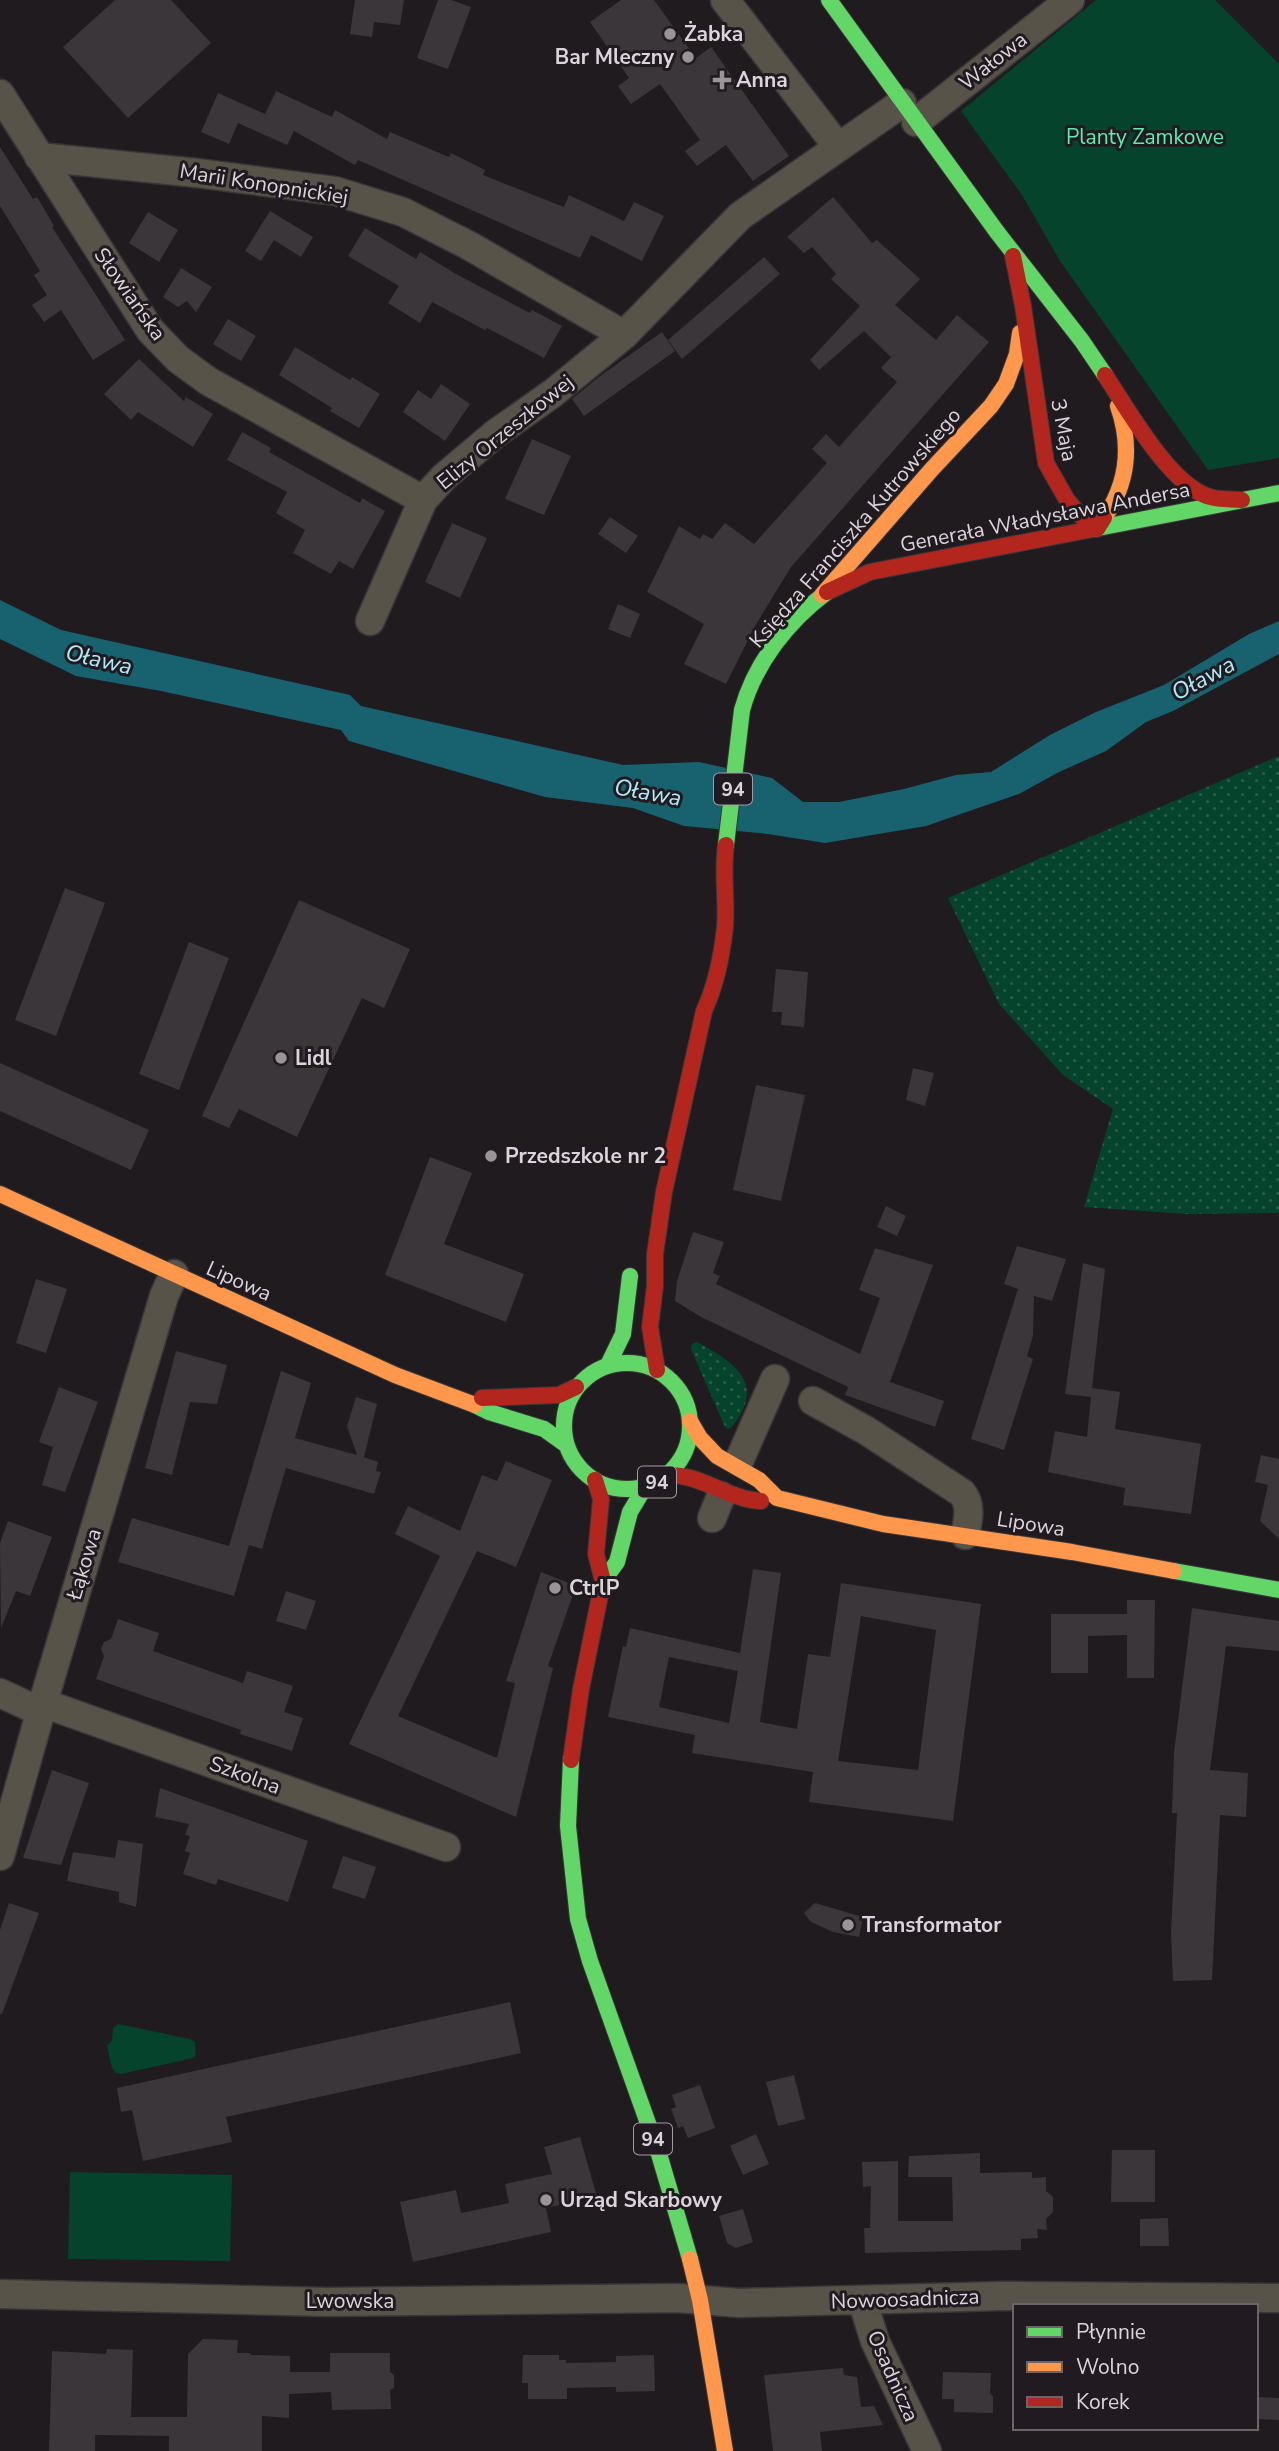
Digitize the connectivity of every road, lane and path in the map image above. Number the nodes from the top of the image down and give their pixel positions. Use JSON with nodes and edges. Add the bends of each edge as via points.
{"nodes":[{"id":1,"x":724,"y":0,"type":"edge"},
{"id":2,"x":830,"y":0,"type":"edge"},
{"id":3,"x":1070,"y":0,"type":"edge"},
{"id":4,"x":0,"y":94,"type":"edge"},
{"id":5,"x":909,"y":113,"type":"junction"},
{"id":6,"x":838,"y":146,"type":"junction"},
{"id":7,"x":39,"y":157,"type":"junction"},
{"id":8,"x":1011,"y":250,"type":"junction"},
{"id":9,"x":1023,"y":306,"type":"junction"},
{"id":10,"x":625,"y":335,"type":"junction"},
{"id":11,"x":1108,"y":382,"type":"junction"},
{"id":12,"x":1279,"y":493,"type":"edge"},
{"id":13,"x":423,"y":500,"type":"junction"},
{"id":14,"x":1242,"y":500,"type":"junction"},
{"id":15,"x":1097,"y":530,"type":"junction"},
{"id":16,"x":822,"y":595,"type":"junction"},
{"id":17,"x":370,"y":621,"type":"dead end"},
{"id":18,"x":723,"y":868,"type":"junction"},
{"id":19,"x":709,"y":908,"type":"dead end"},
{"id":20,"x":0,"y":1194,"type":"edge"},
{"id":21,"x":631,"y":1265,"type":"dead end"},
{"id":22,"x":174,"y":1274,"type":"junction"},
{"id":23,"x":608,"y":1365,"type":"junction"},
{"id":24,"x":657,"y":1370,"type":"junction"},
{"id":25,"x":775,"y":1379,"type":"dead end"},
{"id":26,"x":576,"y":1388,"type":"junction"},
{"id":27,"x":463,"y":1399,"type":"junction"},
{"id":28,"x":813,"y":1401,"type":"dead end"},
{"id":29,"x":690,"y":1421,"type":"junction"},
{"id":30,"x":565,"y":1444,"type":"junction"},
{"id":31,"x":739,"y":1461,"type":"dead end"},
{"id":32,"x":667,"y":1475,"type":"junction"},
{"id":33,"x":595,"y":1480,"type":"junction"},
{"id":34,"x":645,"y":1487,"type":"junction"},
{"id":35,"x":777,"y":1498,"type":"junction"},
{"id":36,"x":965,"y":1535,"type":"junction"},
{"id":37,"x":603,"y":1581,"type":"junction"},
{"id":38,"x":1279,"y":1590,"type":"edge"},
{"id":39,"x":0,"y":1693,"type":"edge"},
{"id":40,"x":42,"y":1708,"type":"junction"},
{"id":41,"x":446,"y":1846,"type":"dead end"},
{"id":42,"x":0,"y":1856,"type":"edge"},
{"id":43,"x":0,"y":2294,"type":"edge"},
{"id":44,"x":1279,"y":2298,"type":"edge"},
{"id":45,"x":700,"y":2300,"type":"junction"},
{"id":46,"x":862,"y":2300,"type":"junction"},
{"id":47,"x":725,"y":2451,"type":"edge"},
{"id":48,"x":928,"y":2451,"type":"edge"}],
"edges":[{"from":1,"to":6,"type":"street"},
{"from":2,"to":5,"type":"main road","name":"3 Maja"},
{"from":3,"to":5,"type":"street","name":"Wałowa"},
{"from":4,"to":7,"type":"street","name":"Słowiańska"},
{"from":5,"to":6,"type":"street","name":"Wałowa"},
{"from":5,"to":8,"type":"main road","name":"3 Maja"},
{"from":6,"to":10,"type":"street","name":"Elizy Orzeszkowej","via":[[740,216]]},
{"from":7,"to":10,"type":"street","name":"Marii Konopnickiej","via":[[335,191],[402,212]]},
{"from":7,"to":13,"type":"street","name":"Słowiańska","via":[[149,330],[178,359],[208,382]]},
{"from":8,"to":9,"type":"main road","name":"3 Maja"},
{"from":8,"to":11,"type":"main road","name":"3 Maja"},
{"from":9,"to":15,"type":"main road","name":"3 Maja","via":[[1046,463],[1071,505]]},
{"from":9,"to":16,"type":"main road","name":"Księdza Franciszka Kutrowskiego","via":[[1017,355],[991,406]]},
{"from":10,"to":13,"type":"street","name":"Elizy Orzeszkowej","via":[[495,434]]},
{"from":11,"to":14,"type":"main road","name":"3 Maja","via":[[1157,453],[1184,481],[1210,497]]},
{"from":11,"to":15,"type":"main road","name":"3 Maja","via":[[1121,412],[1127,468]]},
{"from":12,"to":14,"type":"main road","name":"Generała Władysława Andersa","number":"94"},
{"from":13,"to":17,"type":"street","name":"Elizy Orzeszkowej"},
{"from":14,"to":15,"type":"main road","name":"Generała Władysława Andersa","number":"94"},
{"from":15,"to":16,"type":"main road","name":"Generała Władysława Andersa","number":"94","via":[[870,572]]},
{"from":16,"to":18,"type":"main road","name":"Księdza Franciszka Kutrowskiego","number":"94","via":[[764,660],[745,696]]},
{"from":18,"to":19,"type":"main road","name":"Księdza Franciszka Kutrowskiego","number":"94"},
{"from":18,"to":24,"type":"main road","name":"Księdza Franciszka Kutrowskiego","number":"94","via":[[725,925],[714,989],[693,1059],[655,1254],[650,1327]]},
{"from":20,"to":22,"type":"main road","name":"Lipowa"},
{"from":21,"to":23,"type":"main road","via":[[623,1334]]},
{"from":22,"to":27,"type":"main road","name":"Lipowa","via":[[395,1375]]},
{"from":22,"to":40,"type":"street","name":"Łąkowa"},
{"from":23,"to":24,"type":"main road","via":[[641,1364]]},
{"from":23,"to":26,"type":"main road"},
{"from":24,"to":29,"type":"main road","via":[[680,1391]]},
{"from":25,"to":31,"type":"street"},
{"from":26,"to":27,"type":"main road","name":"Lipowa","via":[[559,1395]]},
{"from":26,"to":30,"type":"main road","via":[[564,1414]]},
{"from":27,"to":30,"type":"main road","name":"Lipowa","via":[[544,1429]]},
{"from":28,"to":36,"type":"street","via":[[962,1493],[969,1516]]},
{"from":29,"to":32,"type":"main road","number":"94","via":[[685,1451]]},
{"from":29,"to":35,"type":"main road","name":"Lipowa","via":[[710,1451],[759,1480]]},
{"from":30,"to":33,"type":"main road","number":"94","via":[[578,1468]]},
{"from":32,"to":34,"type":"main road","number":"94"},
{"from":32,"to":35,"type":"main road","name":"Lipowa","via":[[690,1476],[742,1499]]},
{"from":33,"to":34,"type":"main road","number":"94","via":[[625,1490]]},
{"from":33,"to":37,"type":"main road","number":"94","via":[[601,1499],[596,1554]]},
{"from":34,"to":37,"type":"main road","number":"94","via":[[630,1512],[617,1562]]},
{"from":35,"to":36,"type":"main road","name":"Lipowa","via":[[883,1524]]},
{"from":36,"to":38,"type":"main road","name":"Lipowa"},
{"from":37,"to":45,"type":"main road","number":"94","via":[[570,1767],[572,1879],[590,1961],[659,2154]]},
{"from":39,"to":40,"type":"street","name":"Szkolna"},
{"from":40,"to":41,"type":"street","name":"Szkolna"},
{"from":40,"to":42,"type":"street","name":"Łąkowa"},
{"from":43,"to":45,"type":"street","name":"Lwowska","via":[[327,2302]]},
{"from":44,"to":46,"type":"street","name":"Nowoosadnicza"},
{"from":45,"to":46,"type":"street","name":"Nowoosadnicza"},
{"from":45,"to":47,"type":"main road","number":"94"},
{"from":46,"to":48,"type":"street","name":"Osadnicza","via":[[875,2341]]}]}
